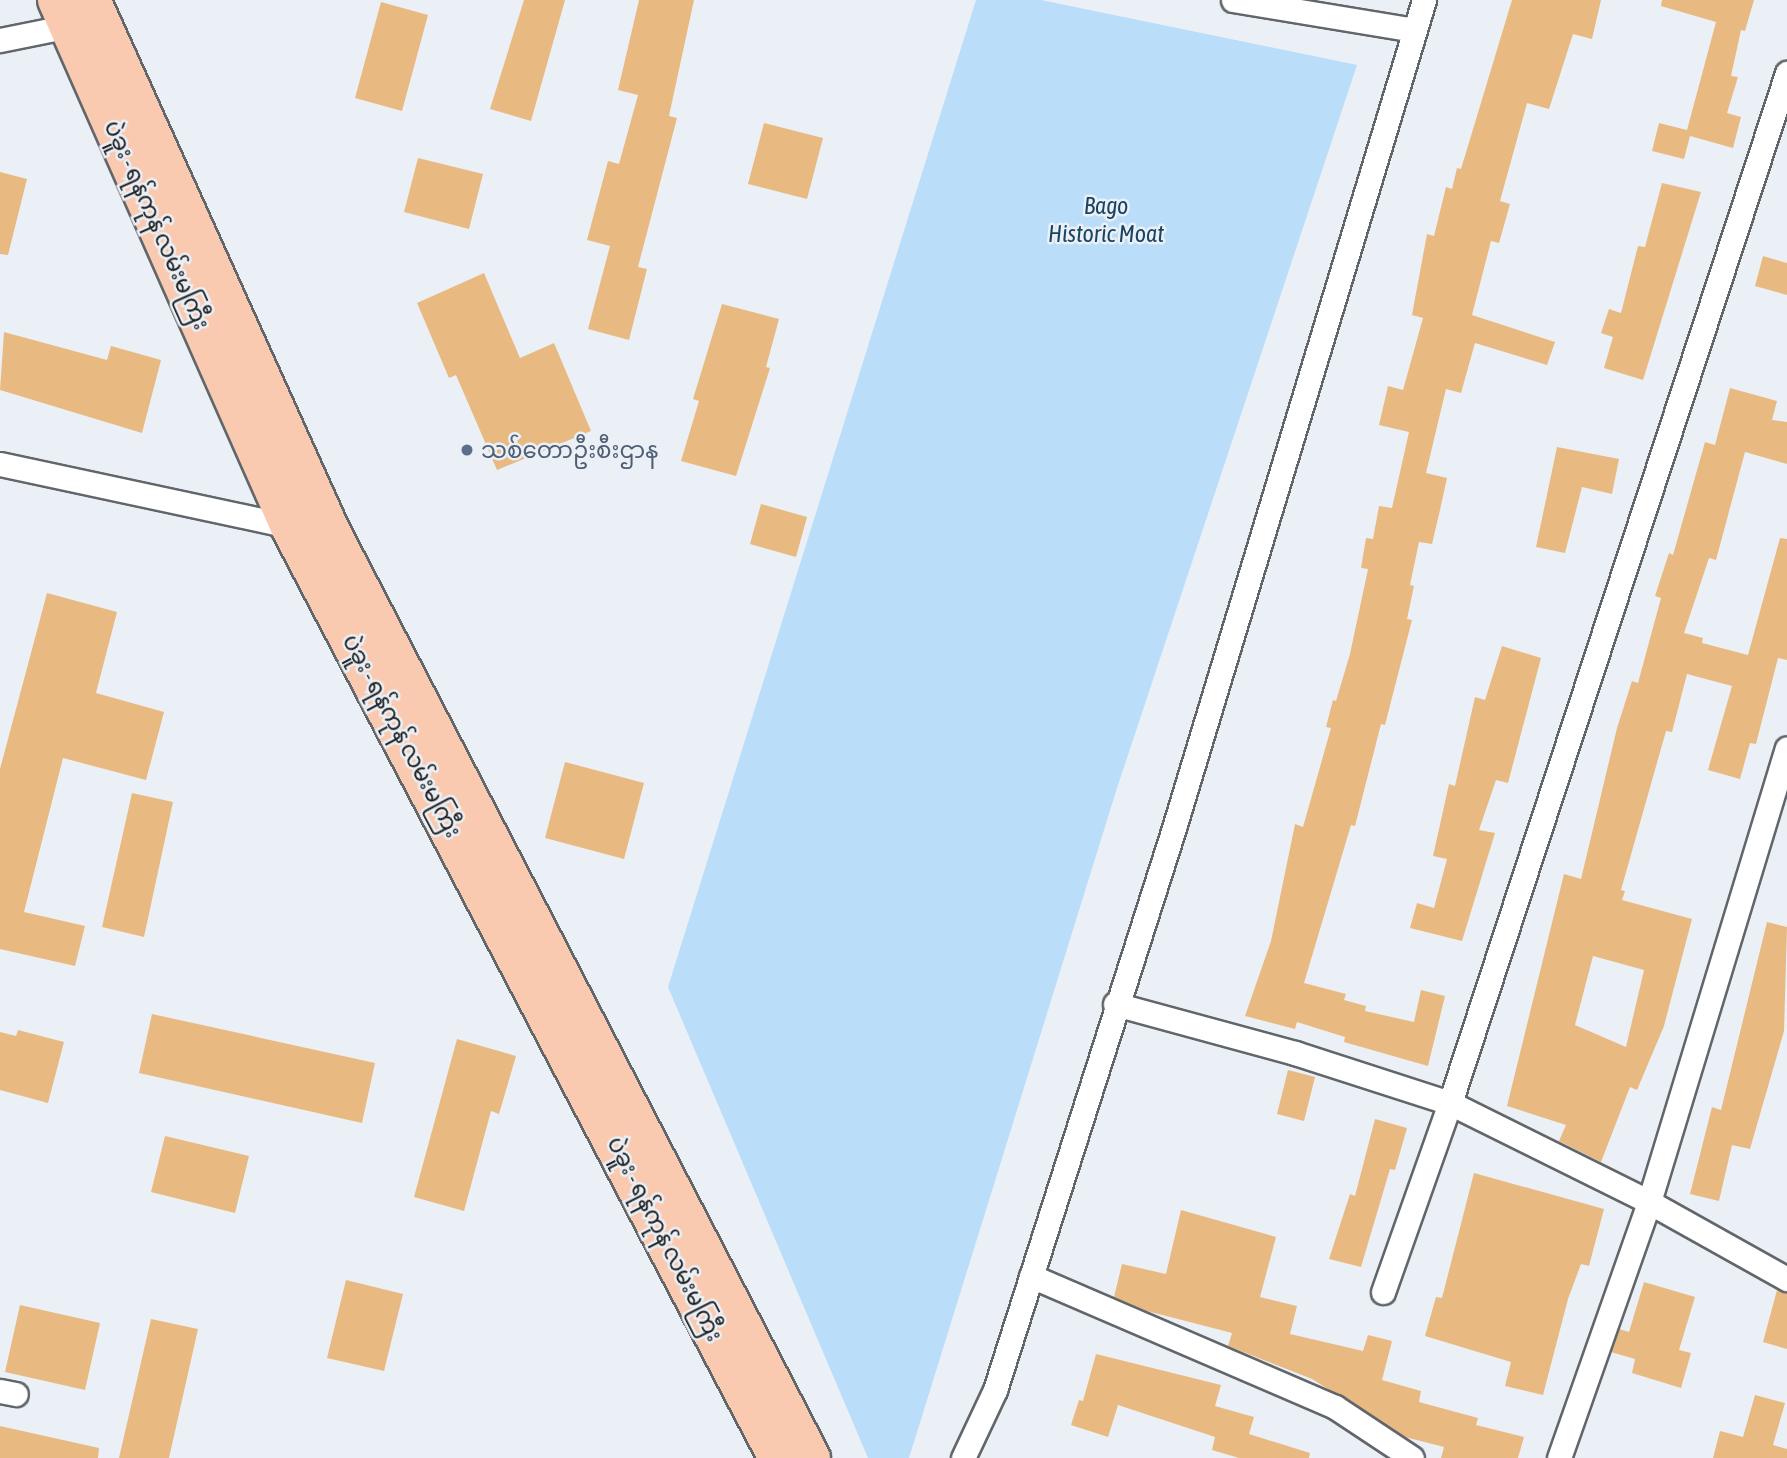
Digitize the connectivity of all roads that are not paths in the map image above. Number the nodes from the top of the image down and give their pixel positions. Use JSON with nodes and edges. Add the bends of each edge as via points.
{"nodes":[{"id":1,"x":1233,"y":0,"type":"edge"},
{"id":2,"x":1424,"y":0,"type":"edge"},
{"id":3,"x":79,"y":11,"type":"edge"},
{"id":4,"x":1415,"y":30,"type":"junction"},
{"id":5,"x":0,"y":40,"type":"edge"},
{"id":6,"x":1787,"y":73,"type":"edge"},
{"id":7,"x":0,"y":464,"type":"edge"},
{"id":8,"x":290,"y":527,"type":"junction"},
{"id":9,"x":331,"y":532,"type":"junction"},
{"id":10,"x":1787,"y":749,"type":"edge"},
{"id":11,"x":1115,"y":1004,"type":"junction"},
{"id":12,"x":1450,"y":1103,"type":"junction"},
{"id":13,"x":1649,"y":1202,"type":"junction"},
{"id":14,"x":1031,"y":1276,"type":"junction"},
{"id":15,"x":1787,"y":1279,"type":"edge"},
{"id":16,"x":1383,"y":1292,"type":"dead end"},
{"id":17,"x":778,"y":1458,"type":"edge"},
{"id":18,"x":811,"y":1458,"type":"edge"},
{"id":19,"x":963,"y":1458,"type":"edge"},
{"id":20,"x":1412,"y":1458,"type":"edge"},
{"id":21,"x":1559,"y":1458,"type":"edge"}],
"edges":[{"from":1,"to":4,"type":"street"},
{"from":2,"to":4,"type":"street"},
{"from":3,"to":5,"type":"street"},
{"from":3,"to":8,"type":"highway","name":"ပဲခူး - ရန်ကုန် လမ်းမကြီး"},
{"from":3,"to":9,"type":"highway","name":"ပဲခူး - ရန်ကုန် လမ်းမကြီး"},
{"from":4,"to":11,"type":"street","via":[[1174,828]]},
{"from":6,"to":12,"type":"street"},
{"from":7,"to":8,"type":"street"},
{"from":8,"to":9,"type":"street"},
{"from":8,"to":17,"type":"highway","name":"ပဲခူး - ရန်ကုန် လမ်းမကြီး"},
{"from":9,"to":18,"type":"highway","name":"ပဲခူး - ရန်ကုန် လမ်းမကြီး"},
{"from":10,"to":13,"type":"street"},
{"from":11,"to":12,"type":"street","via":[[1295,1053]]},
{"from":11,"to":14,"type":"street"},
{"from":12,"to":13,"type":"street"},
{"from":12,"to":16,"type":"street"},
{"from":13,"to":15,"type":"street"},
{"from":13,"to":21,"type":"street"},
{"from":14,"to":19,"type":"street","via":[[995,1390]]},
{"from":14,"to":20,"type":"street","via":[[1335,1407]]}]}
